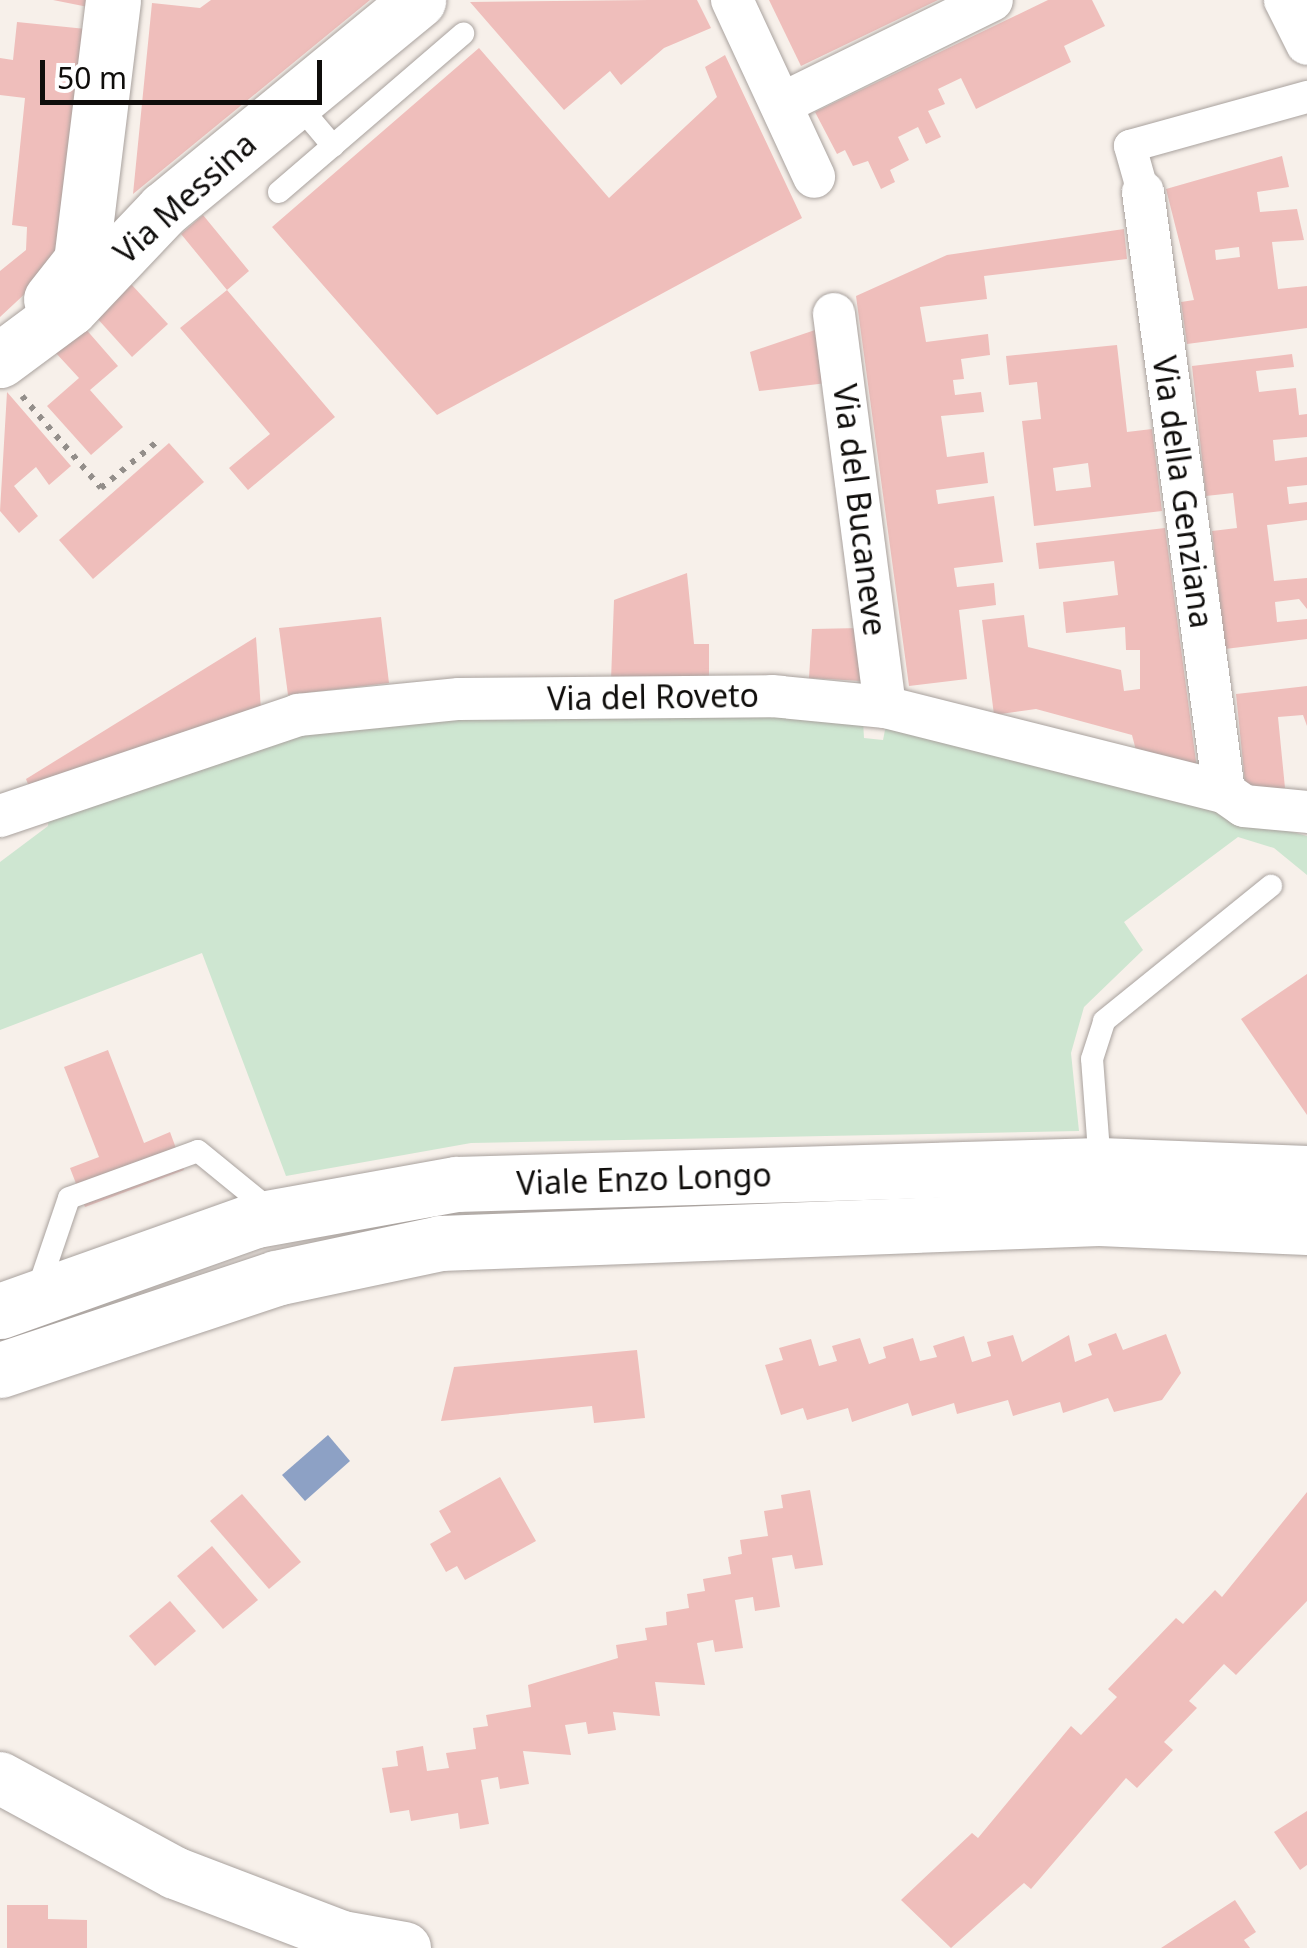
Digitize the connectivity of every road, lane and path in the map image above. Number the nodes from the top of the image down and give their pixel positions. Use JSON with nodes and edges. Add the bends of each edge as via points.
{"nodes":[{"id":1,"x":114,"y":0,"type":"edge"},
{"id":2,"x":418,"y":0,"type":"edge"},
{"id":3,"x":732,"y":0,"type":"edge"},
{"id":4,"x":992,"y":0,"type":"edge"},
{"id":5,"x":1284,"y":0,"type":"edge"},
{"id":6,"x":463,"y":34,"type":"dead end"},
{"id":7,"x":1307,"y":44,"type":"edge"},
{"id":8,"x":1307,"y":97,"type":"edge"},
{"id":9,"x":295,"y":101,"type":"junction"},
{"id":10,"x":781,"y":104,"type":"junction"},
{"id":11,"x":333,"y":146,"type":"junction"},
{"id":12,"x":814,"y":178,"type":"dead end"},
{"id":13,"x":98,"y":179,"type":"junction"},
{"id":14,"x":279,"y":192,"type":"dead end"},
{"id":15,"x":1143,"y":192,"type":"joint"},
{"id":16,"x":164,"y":209,"type":"junction"},
{"id":17,"x":834,"y":314,"type":"dead end"},
{"id":18,"x":8,"y":362,"type":"edge"},
{"id":19,"x":159,"y":440,"type":"dead end"},
{"id":20,"x":885,"y":707,"type":"junction"},
{"id":21,"x":1224,"y":792,"type":"junction"},
{"id":22,"x":1307,"y":812,"type":"edge"},
{"id":23,"x":0,"y":816,"type":"edge"},
{"id":24,"x":1271,"y":886,"type":"dead end"},
{"id":25,"x":1100,"y":1164,"type":"junction"},
{"id":26,"x":1307,"y":1173,"type":"edge"},
{"id":27,"x":276,"y":1215,"type":"junction"},
{"id":28,"x":1307,"y":1227,"type":"edge"},
{"id":29,"x":17,"y":1305,"type":"edge"},
{"id":30,"x":0,"y":1370,"type":"edge"},
{"id":31,"x":0,"y":1778,"type":"edge"},
{"id":32,"x":405,"y":1948,"type":"edge"}],
"edges":[{"from":1,"to":13,"type":"main road"},
{"from":2,"to":9,"type":"main road","name":"Via Messina"},
{"from":3,"to":10,"type":"street"},
{"from":4,"to":10,"type":"street"},
{"from":5,"to":7,"type":"street"},
{"from":6,"to":11,"type":"lane"},
{"from":8,"to":15,"type":"street","via":[[1130,146]]},
{"from":9,"to":11,"type":"lane"},
{"from":9,"to":16,"type":"main road","name":"Via Messina"},
{"from":10,"to":12,"type":"street"},
{"from":11,"to":14,"type":"lane"},
{"from":13,"to":16,"type":"main road","via":[[119,222]]},
{"from":13,"to":18,"type":"main road","via":[[75,274]]},
{"from":15,"to":21,"type":"street","name":"Via della Genziana"},
{"from":16,"to":18,"type":"main road","name":"Via Messina"},
{"from":17,"to":20,"type":"street","name":"Via del Bucaneve"},
{"from":18,"to":19,"type":"path","via":[[100,488]]},
{"from":20,"to":21,"type":"street","name":"Via del Roveto"},
{"from":20,"to":23,"type":"street","name":"Via del Roveto","via":[[772,696],[460,699],[298,715]]},
{"from":21,"to":22,"type":"street","name":"Via del Roveto","via":[[1244,806]]},
{"from":24,"to":25,"type":"lane","via":[[1104,1020],[1092,1058]]},
{"from":25,"to":26,"type":"main road","name":"Viale Enzo Longo"},
{"from":25,"to":27,"type":"main road","name":"Viale Enzo Longo","via":[[456,1184]]},
{"from":27,"to":29,"type":"main road","name":"Viale Enzo Longo"},
{"from":27,"to":29,"type":"lane","via":[[198,1151],[69,1198]]},
{"from":28,"to":30,"type":"main road","name":"Viale Enzo Longo","via":[[1099,1218],[440,1243],[276,1278]]},
{"from":31,"to":32,"type":"street","via":[[175,1873],[343,1937]]}]}
